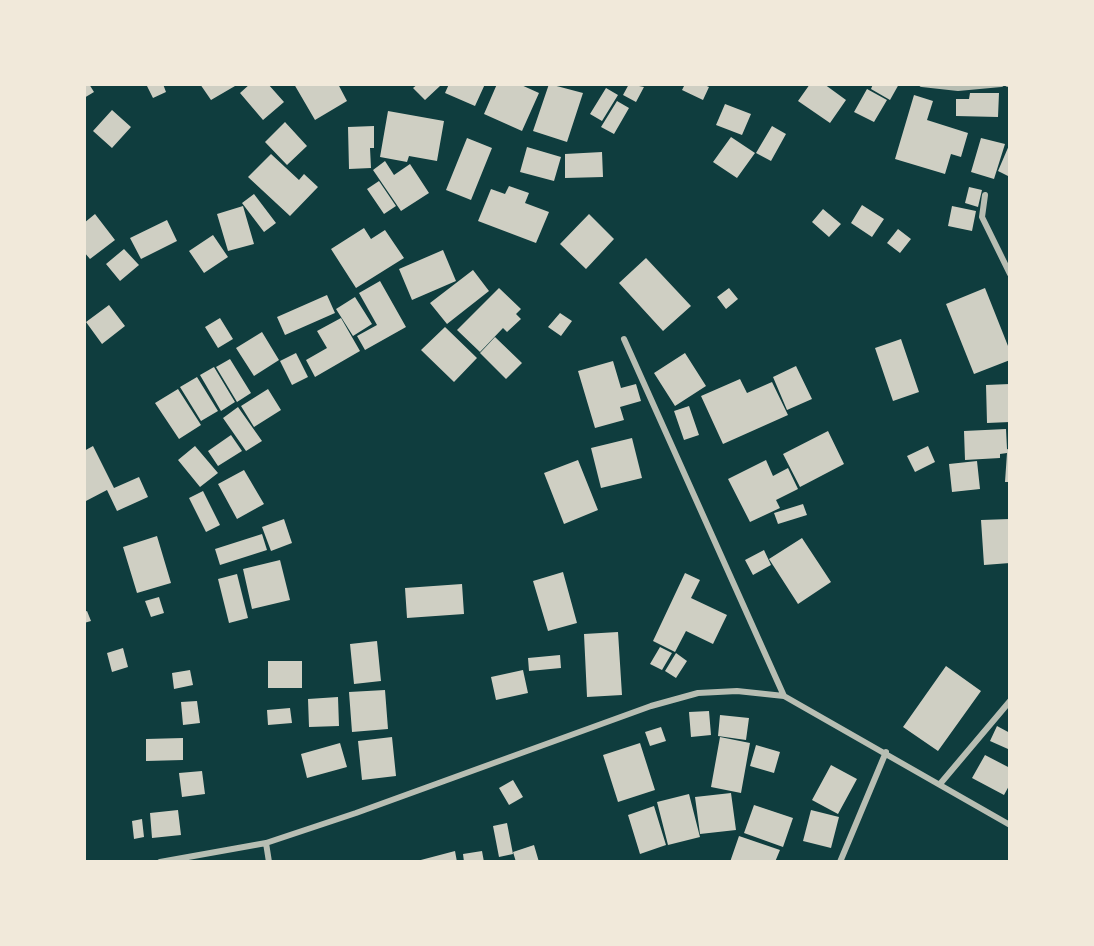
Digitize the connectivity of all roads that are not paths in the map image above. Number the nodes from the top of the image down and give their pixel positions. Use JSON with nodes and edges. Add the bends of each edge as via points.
{"nodes":[{"id":1,"x":922,"y":84,"type":"edge"},
{"id":2,"x":1002,"y":84,"type":"edge"},
{"id":3,"x":985,"y":195,"type":"dead end"},
{"id":4,"x":1010,"y":274,"type":"edge"},
{"id":5,"x":624,"y":339,"type":"dead end"},
{"id":6,"x":784,"y":696,"type":"junction"},
{"id":7,"x":1010,"y":701,"type":"edge"},
{"id":8,"x":886,"y":752,"type":"junction"},
{"id":9,"x":940,"y":784,"type":"junction"},
{"id":10,"x":1010,"y":825,"type":"edge"},
{"id":11,"x":266,"y":843,"type":"junction"},
{"id":12,"x":160,"y":862,"type":"edge"},
{"id":13,"x":269,"y":862,"type":"edge"},
{"id":14,"x":840,"y":862,"type":"edge"}],
"edges":[{"from":1,"to":2,"type":"street","via":[[957,88]]},
{"from":3,"to":4,"type":"street","via":[[982,217]]},
{"from":5,"to":6,"type":"street"},
{"from":6,"to":8,"type":"street"},
{"from":6,"to":11,"type":"street","via":[[737,691],[708,693],[651,706]]},
{"from":7,"to":9,"type":"street"},
{"from":8,"to":9,"type":"street"},
{"from":8,"to":14,"type":"street"},
{"from":9,"to":10,"type":"street"},
{"from":11,"to":12,"type":"street"},
{"from":11,"to":13,"type":"street"}]}
